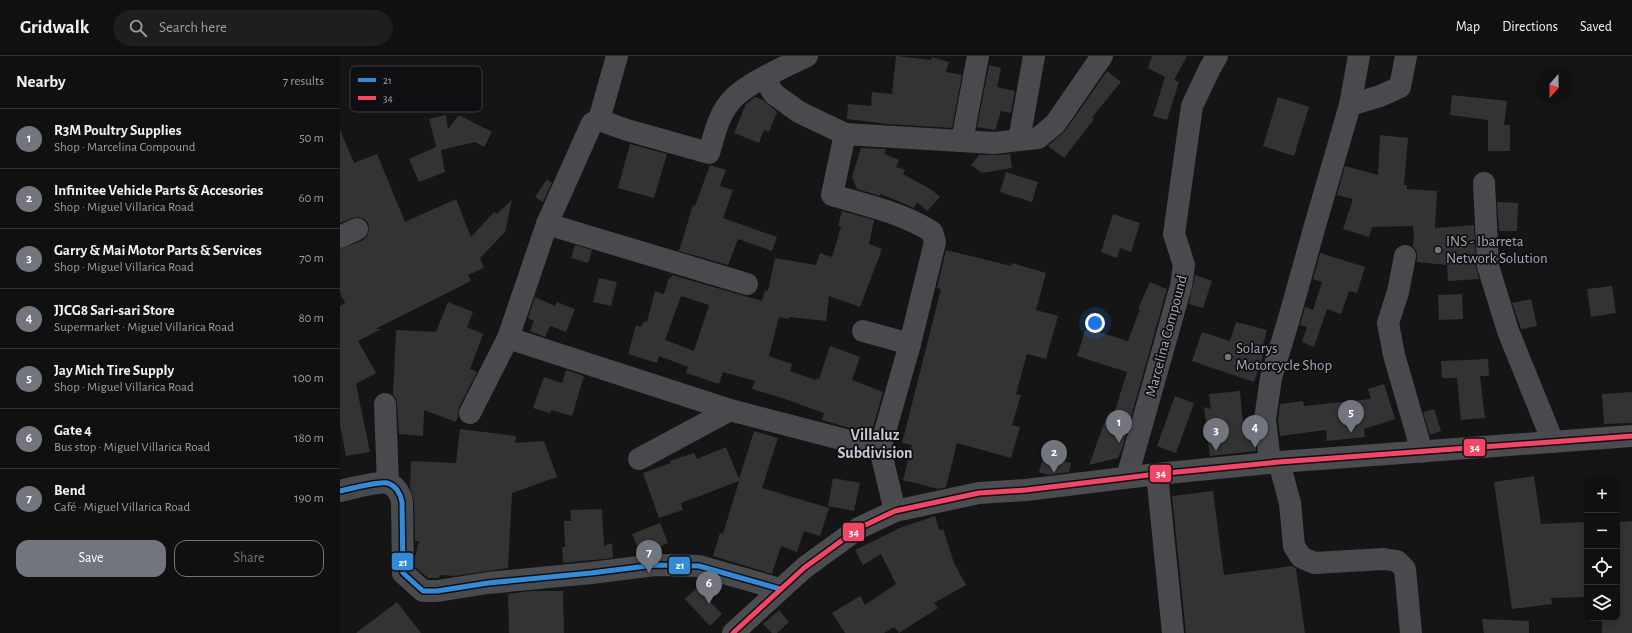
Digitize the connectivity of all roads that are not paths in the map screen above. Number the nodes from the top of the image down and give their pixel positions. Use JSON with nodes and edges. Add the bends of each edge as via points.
{"nodes":[{"id":1,"x":617,"y":56,"type":"edge"},
{"id":2,"x":807,"y":56,"type":"edge"},
{"id":3,"x":978,"y":56,"type":"edge"},
{"id":4,"x":1034,"y":56,"type":"edge"},
{"id":5,"x":1091,"y":56,"type":"edge"},
{"id":6,"x":1102,"y":56,"type":"edge"},
{"id":7,"x":1217,"y":56,"type":"edge"},
{"id":8,"x":1359,"y":56,"type":"edge"},
{"id":9,"x":1406,"y":56,"type":"edge"},
{"id":10,"x":764,"y":78,"type":"junction"},
{"id":11,"x":1086,"y":79,"type":"junction"},
{"id":12,"x":1350,"y":105,"type":"junction"},
{"id":13,"x":599,"y":120,"type":"junction"},
{"id":14,"x":845,"y":134,"type":"junction"},
{"id":15,"x":1019,"y":140,"type":"junction"},
{"id":16,"x":962,"y":141,"type":"junction"},
{"id":17,"x":1484,"y":183,"type":"dead end"},
{"id":18,"x":547,"y":224,"type":"junction"},
{"id":19,"x":1405,"y":256,"type":"dead end"},
{"id":20,"x":747,"y":284,"type":"dead end"},
{"id":21,"x":863,"y":331,"type":"dead end"},
{"id":22,"x":508,"y":338,"type":"junction"},
{"id":23,"x":910,"y":344,"type":"junction"},
{"id":24,"x":385,"y":404,"type":"dead end"},
{"id":25,"x":730,"y":410,"type":"junction"},
{"id":26,"x":470,"y":413,"type":"dead end"},
{"id":27,"x":1632,"y":436,"type":"edge"},
{"id":28,"x":1553,"y":442,"type":"junction"},
{"id":29,"x":880,"y":449,"type":"junction"},
{"id":30,"x":1422,"y":452,"type":"junction"},
{"id":31,"x":639,"y":458,"type":"dead end"},
{"id":32,"x":1275,"y":462,"type":"junction"},
{"id":33,"x":1157,"y":474,"type":"junction"},
{"id":34,"x":1127,"y":477,"type":"junction"},
{"id":35,"x":388,"y":483,"type":"junction"},
{"id":36,"x":340,"y":491,"type":"edge"},
{"id":37,"x":895,"y":511,"type":"junction"},
{"id":38,"x":780,"y":589,"type":"junction"},
{"id":39,"x":733,"y":633,"type":"edge"},
{"id":40,"x":1173,"y":633,"type":"edge"},
{"id":41,"x":1411,"y":633,"type":"edge"}],
"edges":[{"from":1,"to":13,"type":"street"},
{"from":2,"to":10,"type":"street"},
{"from":3,"to":16,"type":"street"},
{"from":4,"to":15,"type":"street"},
{"from":5,"to":11,"type":"street"},
{"from":6,"to":11,"type":"street"},
{"from":7,"to":34,"type":"street","name":"Marcelina Compound","via":[[1192,106],[1174,234],[1184,265],[1181,286]]},
{"from":8,"to":12,"type":"street"},
{"from":9,"to":12,"type":"street","via":[[1400,87]]},
{"from":10,"to":13,"type":"street","via":[[730,101],[720,117],[709,153]]},
{"from":10,"to":14,"type":"street","via":[[774,94],[799,112]]},
{"from":11,"to":15,"type":"street","via":[[1055,124],[1038,138]]},
{"from":12,"to":32,"type":"street","via":[[1271,378],[1265,419]]},
{"from":13,"to":18,"type":"street","via":[[592,123]]},
{"from":14,"to":16,"type":"street"},
{"from":14,"to":23,"type":"street","via":[[832,195],[896,215],[922,225],[932,232],[935,242]]},
{"from":15,"to":16,"type":"street","via":[[994,143]]},
{"from":17,"to":28,"type":"street","via":[[1488,266],[1508,331]]},
{"from":18,"to":20,"type":"street"},
{"from":18,"to":22,"type":"street"},
{"from":19,"to":30,"type":"street","via":[[1398,292],[1388,323],[1394,355]]},
{"from":21,"to":23,"type":"street"},
{"from":22,"to":25,"type":"street"},
{"from":22,"to":26,"type":"street"},
{"from":23,"to":29,"type":"street"},
{"from":24,"to":35,"type":"street"},
{"from":25,"to":29,"type":"street"},
{"from":25,"to":31,"type":"street"},
{"from":27,"to":28,"type":"main road"},
{"from":28,"to":30,"type":"main road"},
{"from":29,"to":37,"type":"street"},
{"from":30,"to":32,"type":"main road"},
{"from":32,"to":33,"type":"main road"},
{"from":32,"to":41,"type":"street","via":[[1290,503],[1294,546],[1301,558],[1314,563],[1384,559],[1397,561],[1405,569]]},
{"from":33,"to":34,"type":"main road"},
{"from":33,"to":40,"type":"street"},
{"from":34,"to":37,"type":"main road","via":[[980,493]]},
{"from":35,"to":36,"type":"street"},
{"from":35,"to":38,"type":"street","via":[[401,495],[402,573],[423,591],[655,565],[700,566]]},
{"from":37,"to":38,"type":"main road","via":[[860,528],[804,568]]},
{"from":38,"to":39,"type":"main road"}]}
